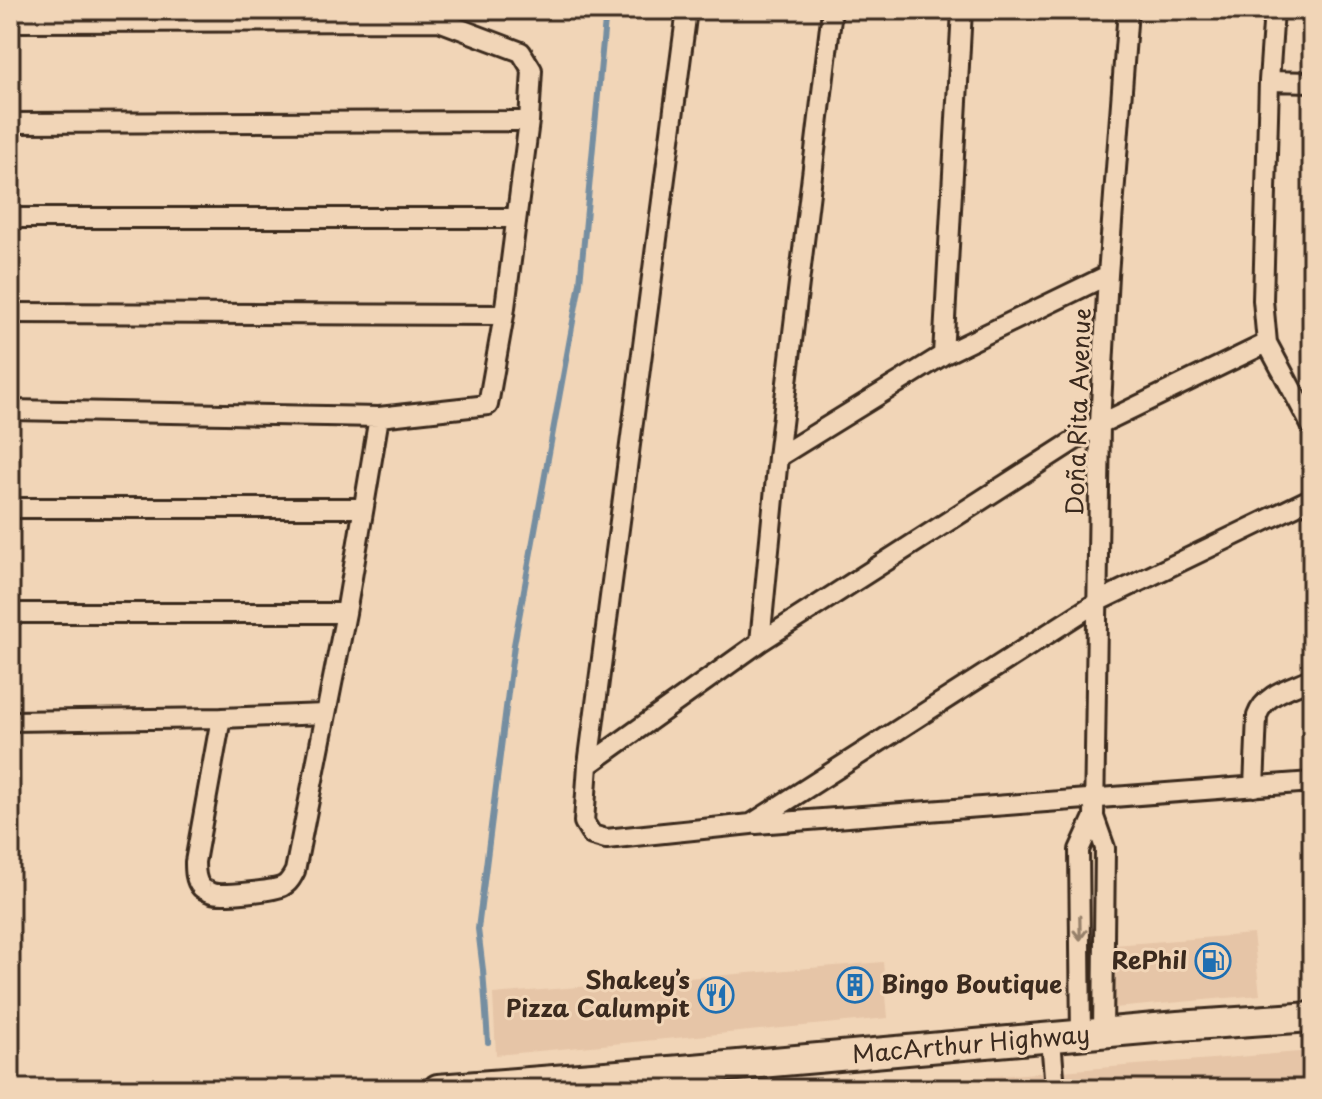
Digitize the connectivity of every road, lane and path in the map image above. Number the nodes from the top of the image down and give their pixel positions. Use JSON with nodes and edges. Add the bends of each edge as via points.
{"nodes":[{"id":1,"x":423,"y":10,"type":"edge"},
{"id":2,"x":687,"y":10,"type":"edge"},
{"id":3,"x":832,"y":10,"type":"edge"},
{"id":4,"x":962,"y":10,"type":"edge"},
{"id":5,"x":1128,"y":10,"type":"edge"},
{"id":6,"x":1274,"y":10,"type":"edge"},
{"id":7,"x":439,"y":21,"type":"junction"},
{"id":8,"x":10,"y":22,"type":"edge"},
{"id":9,"x":1269,"y":81,"type":"junction"},
{"id":10,"x":1312,"y":82,"type":"edge"},
{"id":11,"x":529,"y":121,"type":"junction"},
{"id":12,"x":10,"y":123,"type":"edge"},
{"id":13,"x":10,"y":218,"type":"edge"},
{"id":14,"x":515,"y":218,"type":"junction"},
{"id":15,"x":1108,"y":275,"type":"junction"},
{"id":16,"x":10,"y":313,"type":"edge"},
{"id":17,"x":504,"y":315,"type":"junction"},
{"id":18,"x":1267,"y":343,"type":"junction"},
{"id":19,"x":943,"y":355,"type":"junction"},
{"id":20,"x":10,"y":410,"type":"edge"},
{"id":21,"x":379,"y":417,"type":"junction"},
{"id":22,"x":1100,"y":424,"type":"junction"},
{"id":23,"x":1312,"y":427,"type":"edge"},
{"id":24,"x":778,"y":457,"type":"junction"},
{"id":25,"x":1312,"y":498,"type":"edge"},
{"id":26,"x":10,"y":508,"type":"edge"},
{"id":27,"x":363,"y":508,"type":"junction"},
{"id":28,"x":1099,"y":601,"type":"junction"},
{"id":29,"x":10,"y":613,"type":"edge"},
{"id":30,"x":346,"y":613,"type":"junction"},
{"id":31,"x":760,"y":642,"type":"junction"},
{"id":32,"x":1312,"y":678,"type":"edge"},
{"id":33,"x":325,"y":714,"type":"junction"},
{"id":34,"x":221,"y":718,"type":"junction"},
{"id":35,"x":10,"y":721,"type":"edge"},
{"id":36,"x":588,"y":765,"type":"junction"},
{"id":37,"x":1312,"y":782,"type":"edge"},
{"id":38,"x":1254,"y":787,"type":"junction"},
{"id":39,"x":1094,"y":808,"type":"junction"},
{"id":40,"x":751,"y":824,"type":"junction"},
{"id":41,"x":1312,"y":1017,"type":"edge"},
{"id":42,"x":1092,"y":1034,"type":"junction"},
{"id":43,"x":1051,"y":1039,"type":"junction"},
{"id":44,"x":683,"y":1080,"type":"edge"},
{"id":45,"x":573,"y":1084,"type":"edge"},
{"id":46,"x":438,"y":1089,"type":"edge"},
{"id":47,"x":1055,"y":1089,"type":"edge"}],
"edges":[{"from":1,"to":7,"type":"street"},
{"from":2,"to":36,"type":"street"},
{"from":3,"to":24,"type":"street"},
{"from":4,"to":19,"type":"street"},
{"from":5,"to":15,"type":"street","name":"Doña Rita Avenue"},
{"from":6,"to":9,"type":"street"},
{"from":7,"to":8,"type":"street"},
{"from":7,"to":11,"type":"street","via":[[521,52],[532,70]]},
{"from":9,"to":10,"type":"street"},
{"from":9,"to":18,"type":"street","via":[[1263,300]]},
{"from":11,"to":12,"type":"street"},
{"from":11,"to":14,"type":"street"},
{"from":13,"to":14,"type":"street"},
{"from":14,"to":17,"type":"street"},
{"from":15,"to":19,"type":"street"},
{"from":15,"to":22,"type":"street","name":"Doña Rita Avenue"},
{"from":16,"to":17,"type":"street"},
{"from":17,"to":21,"type":"street","via":[[488,405]]},
{"from":18,"to":22,"type":"street"},
{"from":18,"to":23,"type":"street"},
{"from":19,"to":24,"type":"street"},
{"from":20,"to":21,"type":"street"},
{"from":21,"to":27,"type":"street"},
{"from":22,"to":28,"type":"street","name":"Doña Rita Avenue"},
{"from":22,"to":31,"type":"street"},
{"from":24,"to":31,"type":"street"},
{"from":25,"to":28,"type":"street"},
{"from":26,"to":27,"type":"street"},
{"from":27,"to":30,"type":"street"},
{"from":28,"to":39,"type":"street","name":"Doña Rita Avenue"},
{"from":28,"to":40,"type":"street"},
{"from":29,"to":30,"type":"street"},
{"from":30,"to":33,"type":"street"},
{"from":31,"to":36,"type":"street"},
{"from":32,"to":38,"type":"street","via":[[1261,706]]},
{"from":33,"to":34,"type":"street"},
{"from":33,"to":34,"type":"street","via":[[291,880],[275,889],[223,894],[200,887],[195,875]]},
{"from":34,"to":35,"type":"street"},
{"from":36,"to":40,"type":"street","via":[[584,822],[592,835],[606,839]]},
{"from":37,"to":38,"type":"street"},
{"from":38,"to":39,"type":"street"},
{"from":39,"to":40,"type":"street"},
{"from":39,"to":42,"type":"street","name":"Doña Rita Avenue","via":[[1105,848]]},
{"from":39,"to":42,"type":"street","name":"Doña Rita Avenue","one_way":true,"via":[[1079,850]]},
{"from":41,"to":42,"type":"highway","name":"MacArthur Highway"},
{"from":42,"to":43,"type":"highway","name":"MacArthur Highway"},
{"from":43,"to":44,"type":"highway","name":"MacArthur Highway"},
{"from":43,"to":47,"type":"street"},
{"from":44,"to":45,"type":"highway","name":"MacArthur Highway"},
{"from":45,"to":46,"type":"highway","name":"MacArthur Highway"}]}
